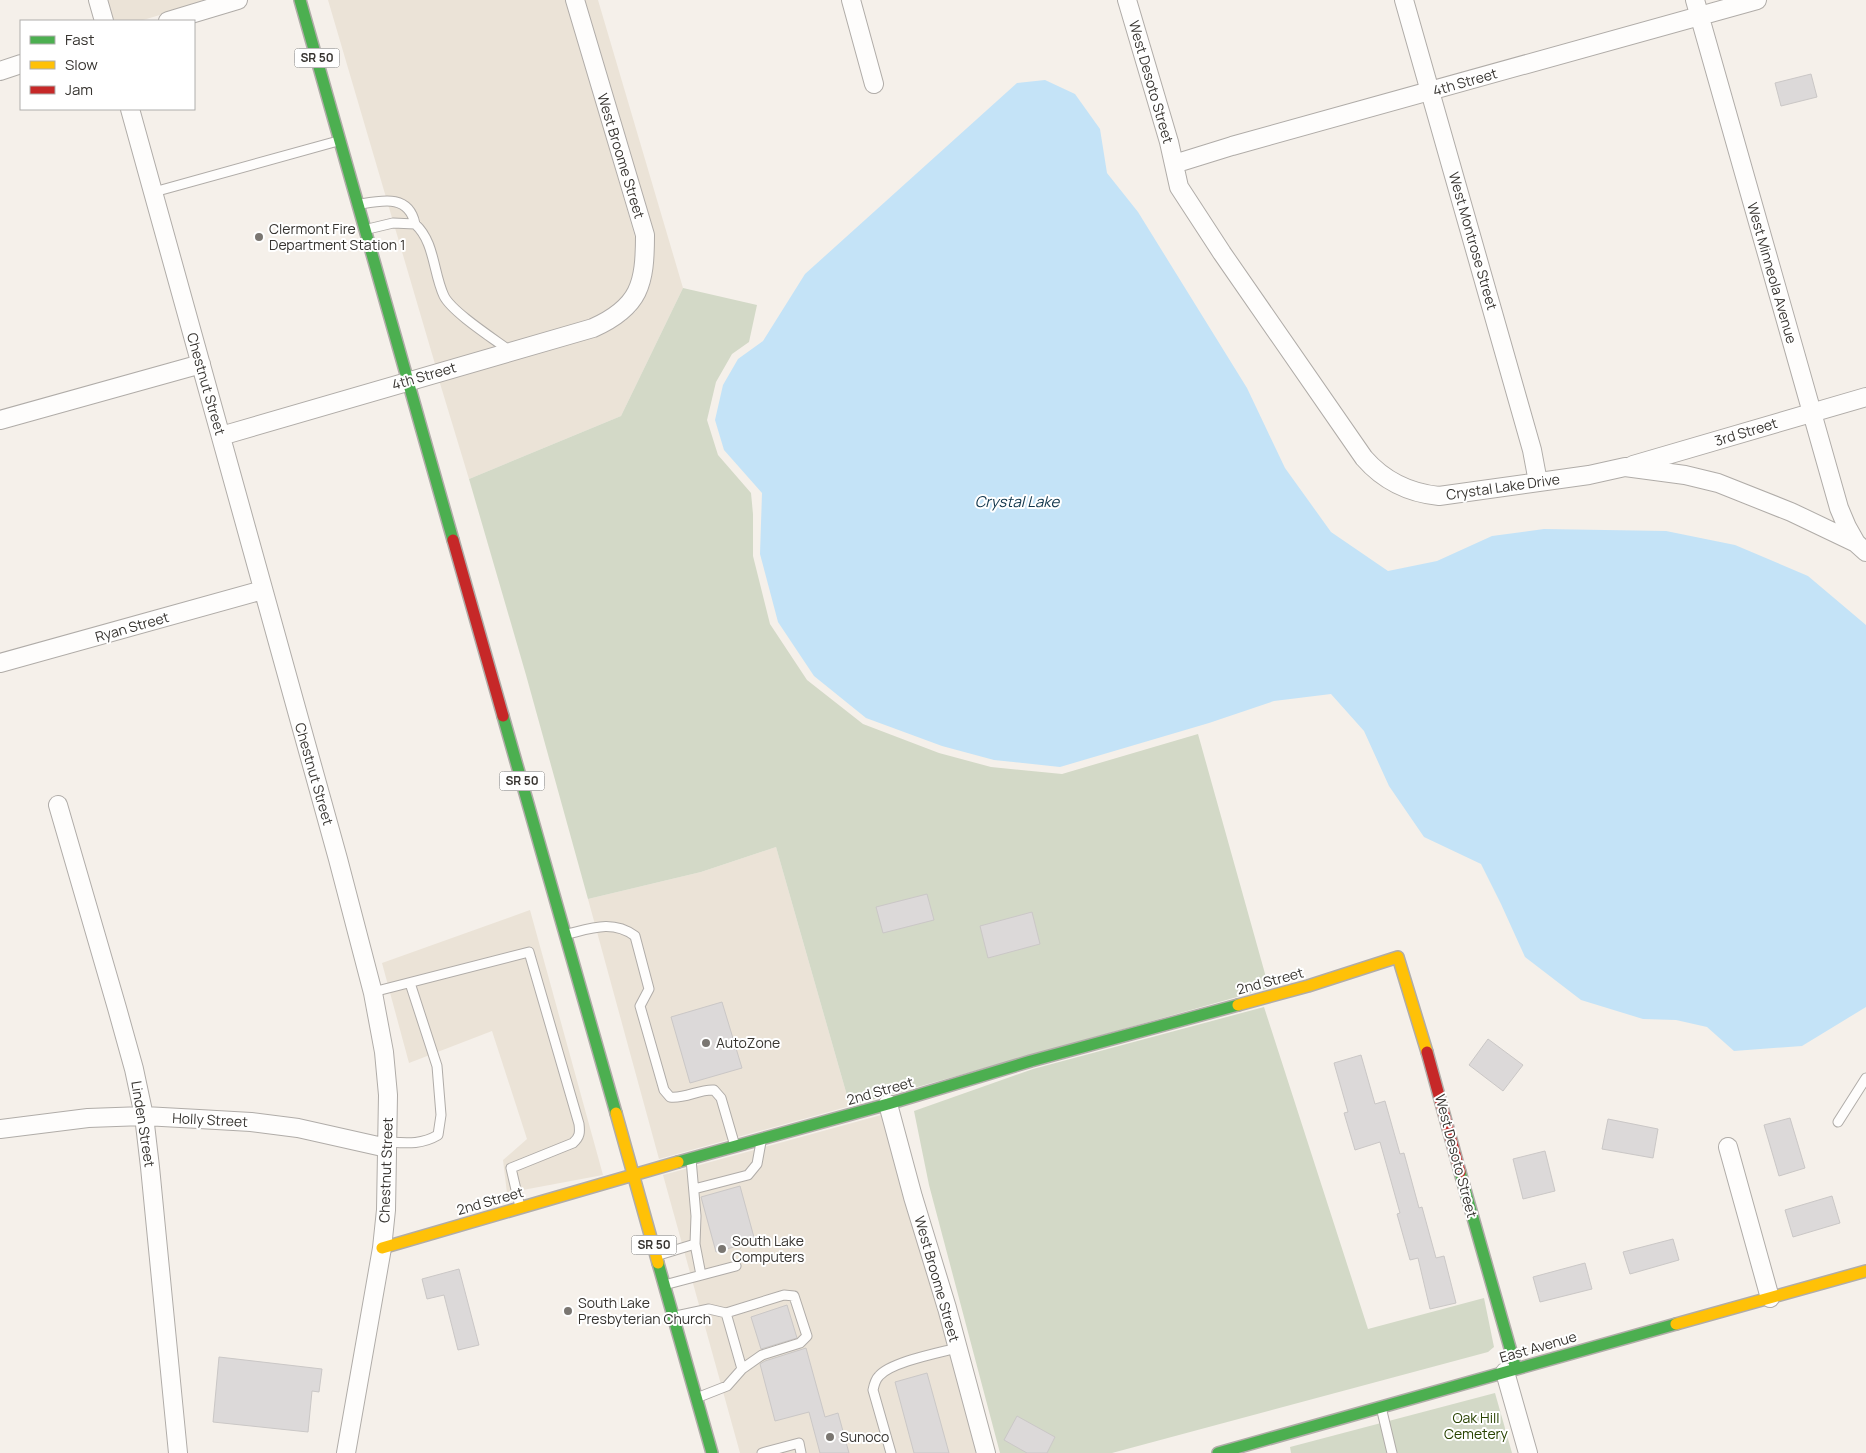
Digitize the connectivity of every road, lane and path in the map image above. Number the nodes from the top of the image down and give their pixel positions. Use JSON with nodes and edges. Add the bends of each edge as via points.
{"nodes":[{"id":1,"x":98,"y":0,"type":"edge"},
{"id":2,"x":238,"y":0,"type":"edge"},
{"id":3,"x":300,"y":0,"type":"edge"},
{"id":4,"x":575,"y":0,"type":"edge"},
{"id":5,"x":851,"y":0,"type":"edge"},
{"id":6,"x":1128,"y":0,"type":"edge"},
{"id":7,"x":1404,"y":0,"type":"edge"},
{"id":8,"x":1757,"y":0,"type":"edge"},
{"id":9,"x":1697,"y":8,"type":"edge"},
{"id":10,"x":104,"y":20,"type":"edge"},
{"id":11,"x":171,"y":20,"type":"edge"},
{"id":12,"x":20,"y":64,"type":"edge"},
{"id":13,"x":0,"y":70,"type":"edge"},
{"id":14,"x":874,"y":84,"type":"dead end"},
{"id":15,"x":1430,"y":92,"type":"junction"},
{"id":16,"x":130,"y":110,"type":"edge"},
{"id":17,"x":340,"y":140,"type":"junction"},
{"id":18,"x":1174,"y":164,"type":"junction"},
{"id":19,"x":154,"y":192,"type":"junction"},
{"id":20,"x":359,"y":205,"type":"junction"},
{"id":21,"x":415,"y":224,"type":"junction"},
{"id":22,"x":366,"y":229,"type":"junction"},
{"id":23,"x":624,"y":310,"type":"joint"},
{"id":24,"x":510,"y":351,"type":"junction"},
{"id":25,"x":201,"y":364,"type":"junction"},
{"id":26,"x":408,"y":380,"type":"junction"},
{"id":27,"x":1866,"y":397,"type":"edge"},
{"id":28,"x":1812,"y":412,"type":"junction"},
{"id":29,"x":0,"y":420,"type":"edge"},
{"id":30,"x":221,"y":436,"type":"junction"},
{"id":31,"x":1625,"y":467,"type":"junction"},
{"id":32,"x":1538,"y":482,"type":"junction"},
{"id":33,"x":1861,"y":547,"type":"edge"},
{"id":34,"x":263,"y":590,"type":"junction"},
{"id":35,"x":0,"y":663,"type":"edge"},
{"id":36,"x":58,"y":805,"type":"dead end"},
{"id":37,"x":566,"y":935,"type":"junction"},
{"id":38,"x":1386,"y":961,"type":"joint"},
{"id":39,"x":410,"y":983,"type":"junction"},
{"id":40,"x":373,"y":992,"type":"junction"},
{"id":41,"x":1866,"y":1078,"type":"edge"},
{"id":42,"x":888,"y":1104,"type":"junction"},
{"id":43,"x":144,"y":1116,"type":"junction"},
{"id":44,"x":1838,"y":1122,"type":"dead end"},
{"id":45,"x":0,"y":1129,"type":"edge"},
{"id":46,"x":762,"y":1139,"type":"junction"},
{"id":47,"x":387,"y":1145,"type":"junction"},
{"id":48,"x":735,"y":1147,"type":"junction"},
{"id":49,"x":1728,"y":1147,"type":"dead end"},
{"id":50,"x":691,"y":1159,"type":"junction"},
{"id":51,"x":634,"y":1174,"type":"junction"},
{"id":52,"x":694,"y":1189,"type":"junction"},
{"id":53,"x":520,"y":1208,"type":"junction"},
{"id":54,"x":695,"y":1244,"type":"junction"},
{"id":55,"x":382,"y":1248,"type":"junction"},
{"id":56,"x":657,"y":1256,"type":"junction"},
{"id":57,"x":736,"y":1266,"type":"dead end"},
{"id":58,"x":1866,"y":1271,"type":"edge"},
{"id":59,"x":701,"y":1275,"type":"junction"},
{"id":60,"x":665,"y":1285,"type":"junction"},
{"id":61,"x":1770,"y":1298,"type":"junction"},
{"id":62,"x":726,"y":1313,"type":"junction"},
{"id":63,"x":674,"y":1316,"type":"junction"},
{"id":64,"x":957,"y":1348,"type":"junction"},
{"id":65,"x":742,"y":1369,"type":"junction"},
{"id":66,"x":1511,"y":1371,"type":"junction"},
{"id":67,"x":697,"y":1398,"type":"junction"},
{"id":68,"x":1380,"y":1407,"type":"junction"},
{"id":69,"x":178,"y":1453,"type":"edge"},
{"id":70,"x":346,"y":1453,"type":"edge"},
{"id":71,"x":712,"y":1453,"type":"edge"},
{"id":72,"x":762,"y":1453,"type":"edge"},
{"id":73,"x":801,"y":1453,"type":"edge"},
{"id":74,"x":891,"y":1453,"type":"edge"},
{"id":75,"x":986,"y":1453,"type":"edge"},
{"id":76,"x":1218,"y":1453,"type":"edge"},
{"id":77,"x":1392,"y":1453,"type":"edge"},
{"id":78,"x":1528,"y":1453,"type":"edge"}],
"edges":[{"from":1,"to":10,"type":"street"},
{"from":2,"to":11,"type":"street"},
{"from":3,"to":17,"type":"main road","number":"SR 50"},
{"from":4,"to":23,"type":"street","name":"West Broome Street","via":[[644,235],[645,262],[640,284]]},
{"from":5,"to":14,"type":"street"},
{"from":6,"to":18,"type":"street","name":"West Desoto Street"},
{"from":7,"to":15,"type":"street","name":"West Montrose Street"},
{"from":8,"to":9,"type":"street","name":"4th Street"},
{"from":9,"to":15,"type":"street","name":"4th Street"},
{"from":9,"to":28,"type":"street","name":"West Minneola Avenue"},
{"from":12,"to":13,"type":"street"},
{"from":15,"to":18,"type":"street","name":"4th Street"},
{"from":15,"to":32,"type":"street","name":"West Montrose Street","via":[[1532,450]]},
{"from":16,"to":19,"type":"street","name":"Chestnut Street"},
{"from":17,"to":19,"type":"lane"},
{"from":17,"to":20,"type":"main road","number":"SR 50"},
{"from":18,"to":32,"type":"street","name":"Crystal Lake Drive","via":[[1179,187],[1372,468],[1389,480],[1425,495],[1439,496]]},
{"from":19,"to":25,"type":"street","name":"Chestnut Street"},
{"from":20,"to":21,"type":"lane","via":[[383,200],[399,203],[413,215]]},
{"from":20,"to":22,"type":"main road","number":"SR 50"},
{"from":21,"to":22,"type":"lane","via":[[393,223]]},
{"from":21,"to":24,"type":"lane","via":[[424,234],[445,298]]},
{"from":22,"to":26,"type":"main road","number":"SR 50"},
{"from":23,"to":24,"type":"street","name":"4th Street","via":[[593,328]]},
{"from":24,"to":26,"type":"street","name":"4th Street"},
{"from":25,"to":29,"type":"street"},
{"from":25,"to":30,"type":"street","name":"Chestnut Street"},
{"from":26,"to":30,"type":"street","name":"4th Street"},
{"from":26,"to":37,"type":"main road","number":"SR 50"},
{"from":27,"to":28,"type":"street","name":"3rd Street"},
{"from":28,"to":31,"type":"street","name":"3rd Street"},
{"from":28,"to":33,"type":"street","name":"West Minneola Avenue","via":[[1839,508]]},
{"from":30,"to":34,"type":"street","name":"Chestnut Street"},
{"from":31,"to":32,"type":"street","name":"Crystal Lake Drive"},
{"from":31,"to":33,"type":"street","name":"Crystal Lake Drive","via":[[1718,483],[1791,512]]},
{"from":34,"to":35,"type":"street","name":"Ryan Street"},
{"from":34,"to":40,"type":"street","name":"Chestnut Street"},
{"from":36,"to":43,"type":"street","name":"Linden Street","via":[[120,1017]]},
{"from":37,"to":48,"type":"lane","via":[[598,926],[618,927],[635,936],[649,989],[640,1006],[664,1090],[670,1097],[678,1098],[714,1090],[721,1098]]},
{"from":37,"to":51,"type":"main road","number":"SR 50"},
{"from":38,"to":42,"type":"main road","name":"2nd Street","via":[[1308,986],[1030,1061]]},
{"from":38,"to":66,"type":"main road","name":"West Desoto Street","via":[[1398,957],[1426,1044]]},
{"from":39,"to":40,"type":"lane"},
{"from":39,"to":47,"type":"lane","via":[[436,1066],[441,1115],[438,1135],[429,1141]]},
{"from":39,"to":53,"type":"lane","via":[[529,952],[580,1132],[573,1143],[511,1168]]},
{"from":40,"to":47,"type":"street","name":"Chestnut Street","via":[[388,1095]]},
{"from":41,"to":44,"type":"lane"},
{"from":42,"to":46,"type":"main road","name":"2nd Street"},
{"from":42,"to":64,"type":"street","name":"West Broome Street"},
{"from":43,"to":45,"type":"street","name":"Holly Street","via":[[88,1118]]},
{"from":43,"to":47,"type":"street","name":"Holly Street","via":[[251,1122]]},
{"from":43,"to":69,"type":"street","name":"Linden Street"},
{"from":46,"to":48,"type":"main road","name":"2nd Street"},
{"from":46,"to":52,"type":"lane","via":[[757,1164],[748,1175]]},
{"from":47,"to":55,"type":"street","name":"Chestnut Street"},
{"from":48,"to":50,"type":"main road","name":"2nd Street"},
{"from":49,"to":61,"type":"street"},
{"from":50,"to":51,"type":"main road","name":"2nd Street"},
{"from":50,"to":52,"type":"lane"},
{"from":51,"to":53,"type":"main road","name":"2nd Street"},
{"from":51,"to":56,"type":"main road","number":"SR 50"},
{"from":52,"to":54,"type":"lane"},
{"from":53,"to":55,"type":"main road","name":"2nd Street"},
{"from":54,"to":56,"type":"lane"},
{"from":54,"to":59,"type":"lane"},
{"from":55,"to":70,"type":"street","name":"Chestnut Street"},
{"from":56,"to":60,"type":"main road","number":"SR 50"},
{"from":57,"to":59,"type":"lane"},
{"from":58,"to":61,"type":"main road","name":"East Avenue"},
{"from":59,"to":60,"type":"lane"},
{"from":60,"to":63,"type":"main road","number":"SR 50"},
{"from":61,"to":66,"type":"main road","name":"East Avenue"},
{"from":62,"to":63,"type":"lane","via":[[709,1309]]},
{"from":62,"to":65,"type":"lane"},
{"from":62,"to":65,"type":"lane","via":[[784,1294],[794,1296],[807,1336],[800,1342],[762,1355]]},
{"from":63,"to":67,"type":"main road","number":"SR 50"},
{"from":64,"to":74,"type":"lane","via":[[899,1364],[879,1375],[873,1390]]},
{"from":64,"to":75,"type":"street","name":"West Broome Street"},
{"from":65,"to":67,"type":"lane","via":[[727,1386]]},
{"from":66,"to":68,"type":"main road","name":"East Avenue"},
{"from":66,"to":78,"type":"street"},
{"from":67,"to":71,"type":"main road","number":"SR 50"},
{"from":68,"to":76,"type":"main road","name":"East Avenue"},
{"from":68,"to":77,"type":"lane"},
{"from":72,"to":73,"type":"lane","via":[[799,1444]]}]}
